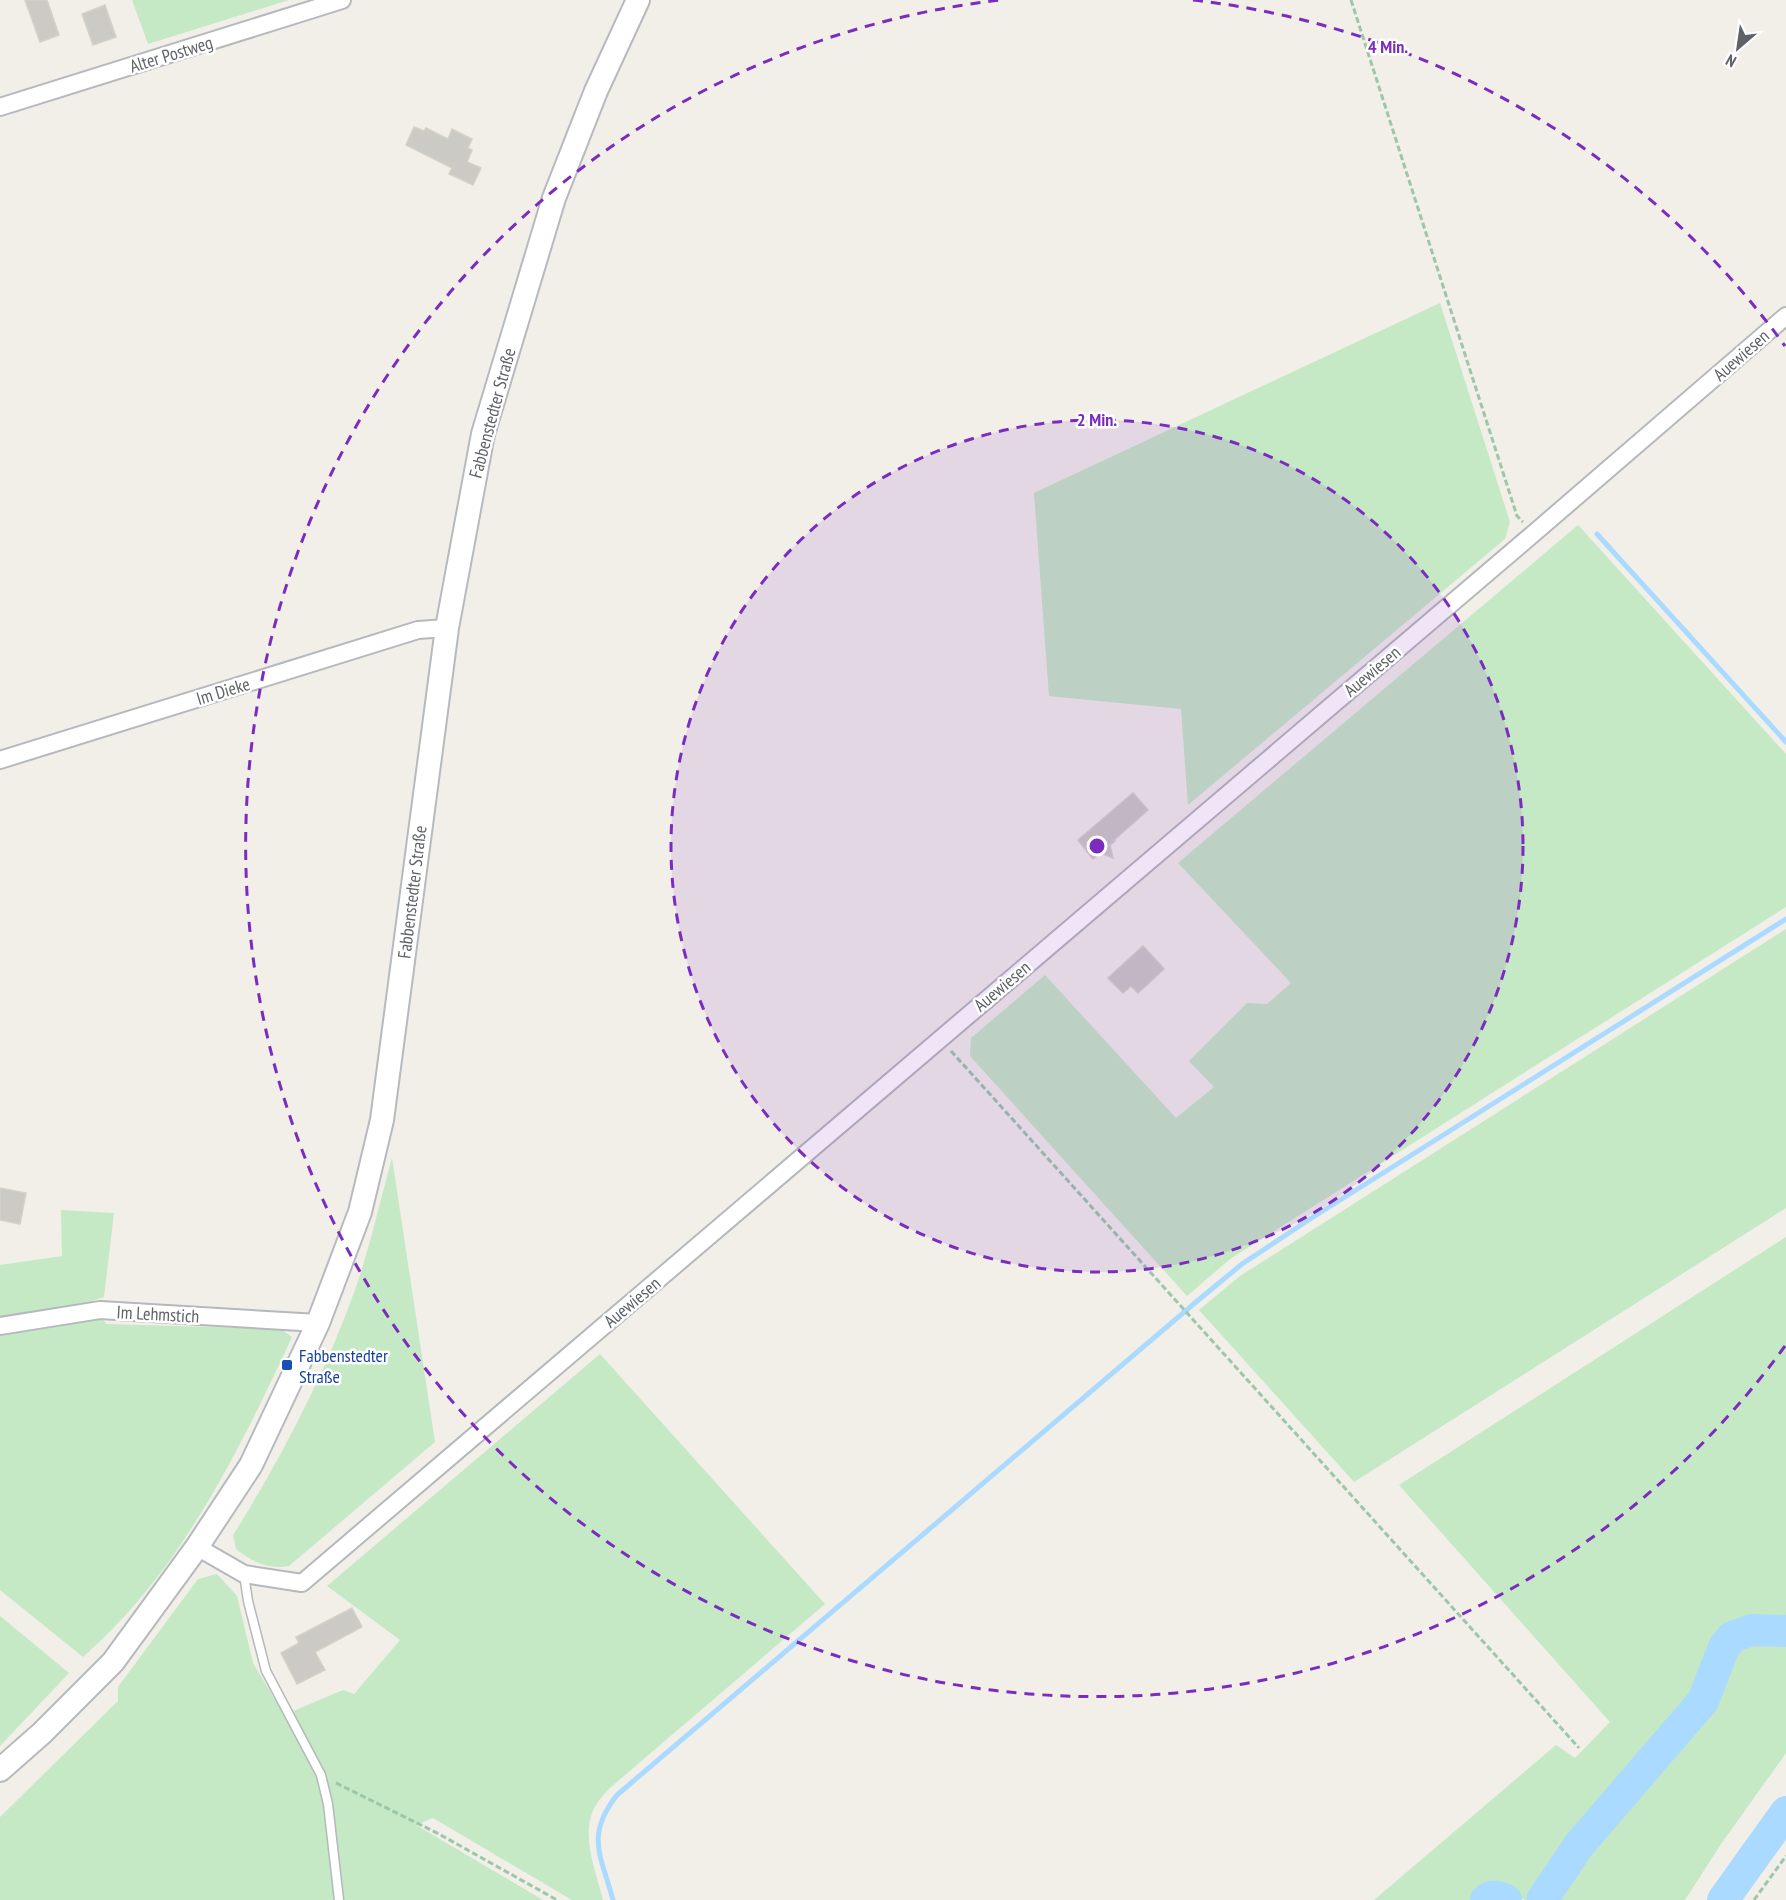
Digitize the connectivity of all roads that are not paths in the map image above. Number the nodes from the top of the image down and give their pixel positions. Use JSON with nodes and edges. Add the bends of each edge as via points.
{"nodes":[{"id":1,"x":342,"y":0,"type":"edge"},
{"id":2,"x":638,"y":0,"type":"edge"},
{"id":3,"x":0,"y":107,"type":"edge"},
{"id":4,"x":1786,"y":316,"type":"edge"},
{"id":5,"x":447,"y":628,"type":"junction"},
{"id":6,"x":0,"y":760,"type":"edge"},
{"id":7,"x":318,"y":1323,"type":"junction"},
{"id":8,"x":0,"y":1326,"type":"edge"},
{"id":9,"x":197,"y":1547,"type":"junction"},
{"id":10,"x":244,"y":1574,"type":"junction"},
{"id":11,"x":0,"y":1770,"type":"edge"},
{"id":12,"x":339,"y":1900,"type":"edge"}],
"edges":[{"from":1,"to":3,"type":"street","name":"Alter Postweg"},
{"from":2,"to":5,"type":"street","name":"Fabbenstedter Straße","via":[[596,91],[554,198],[483,434]]},
{"from":4,"to":10,"type":"street","name":"Auewiesen","via":[[302,1583]]},
{"from":5,"to":6,"type":"street","name":"Im Dieke","via":[[417,630]]},
{"from":5,"to":7,"type":"street","name":"Fabbenstedter Straße","via":[[382,1120],[360,1212]]},
{"from":7,"to":8,"type":"street","name":"Im Lehmstich","via":[[100,1310]]},
{"from":7,"to":9,"type":"street","name":"Fabbenstedter Straße","via":[[251,1465]]},
{"from":9,"to":10,"type":"street","name":"Auewiesen"},
{"from":9,"to":11,"type":"street","name":"Fabbenstedter Straße","via":[[113,1662]]},
{"from":10,"to":12,"type":"lane","via":[[266,1671],[321,1775]]}]}
